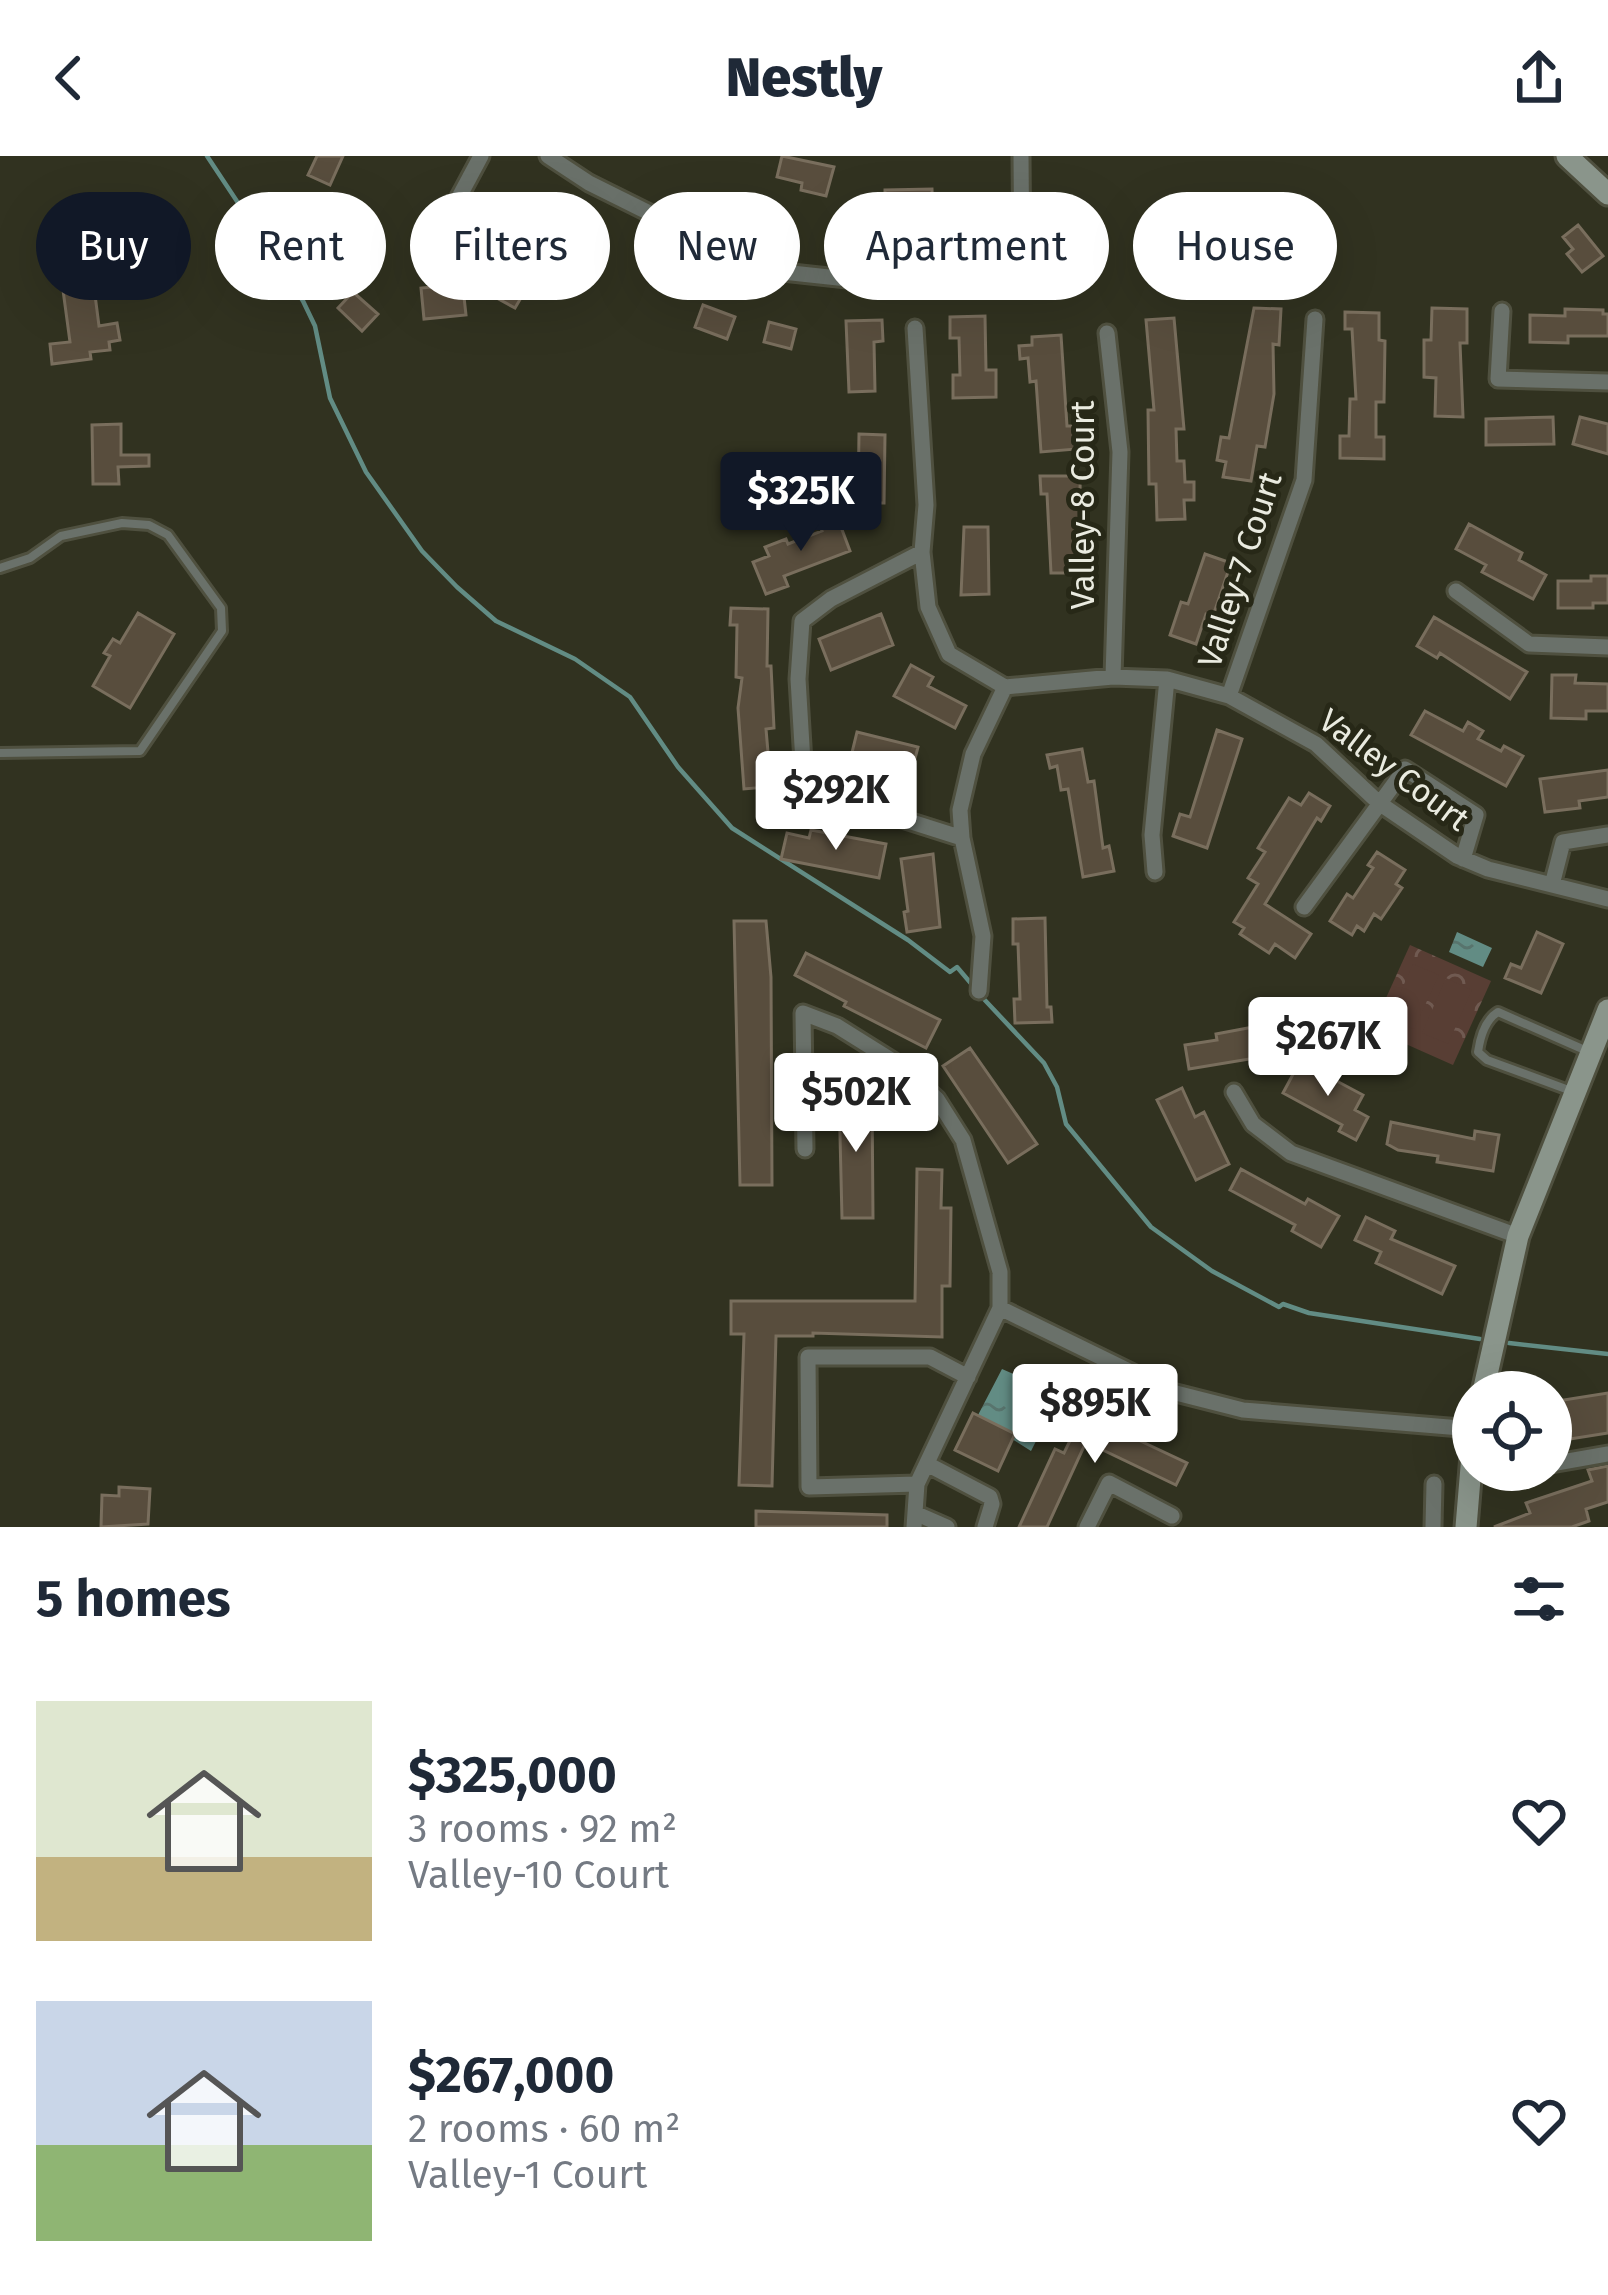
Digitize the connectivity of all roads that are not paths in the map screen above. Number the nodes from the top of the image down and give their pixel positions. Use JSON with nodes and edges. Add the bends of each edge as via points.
{"nodes":[{"id":1,"x":481,"y":156,"type":"edge"},
{"id":2,"x":548,"y":156,"type":"edge"},
{"id":3,"x":1021,"y":156,"type":"edge"},
{"id":4,"x":1568,"y":156,"type":"edge"},
{"id":5,"x":462,"y":192,"type":"edge"},
{"id":6,"x":1608,"y":194,"type":"edge"},
{"id":7,"x":1502,"y":311,"type":"dead end"},
{"id":8,"x":1316,"y":320,"type":"dead end"},
{"id":9,"x":915,"y":328,"type":"dead end"},
{"id":10,"x":1107,"y":333,"type":"dead end"},
{"id":11,"x":1608,"y":382,"type":"edge"},
{"id":12,"x":922,"y":552,"type":"junction"},
{"id":13,"x":0,"y":568,"type":"edge"},
{"id":14,"x":1456,"y":591,"type":"dead end"},
{"id":15,"x":1608,"y":647,"type":"edge"},
{"id":16,"x":1113,"y":677,"type":"junction"},
{"id":17,"x":1167,"y":679,"type":"junction"},
{"id":18,"x":1005,"y":687,"type":"junction"},
{"id":19,"x":1229,"y":695,"type":"junction"},
{"id":20,"x":0,"y":753,"type":"edge"},
{"id":21,"x":1379,"y":803,"type":"junction"},
{"id":22,"x":1608,"y":836,"type":"edge"},
{"id":23,"x":962,"y":838,"type":"junction"},
{"id":24,"x":1463,"y":859,"type":"junction"},
{"id":25,"x":1155,"y":872,"type":"dead end"},
{"id":26,"x":1552,"y":885,"type":"junction"},
{"id":27,"x":1608,"y":899,"type":"edge"},
{"id":28,"x":1304,"y":907,"type":"dead end"},
{"id":29,"x":979,"y":991,"type":"dead end"},
{"id":30,"x":1608,"y":1010,"type":"edge"},
{"id":31,"x":1591,"y":1052,"type":"junction"},
{"id":32,"x":1234,"y":1092,"type":"dead end"},
{"id":33,"x":1576,"y":1092,"type":"junction"},
{"id":34,"x":805,"y":1149,"type":"dead end"},
{"id":35,"x":1518,"y":1236,"type":"junction"},
{"id":36,"x":1000,"y":1308,"type":"junction"},
{"id":37,"x":1488,"y":1371,"type":"edge"},
{"id":38,"x":968,"y":1377,"type":"junction"},
{"id":39,"x":1452,"y":1427,"type":"edge"},
{"id":40,"x":1608,"y":1454,"type":"edge"},
{"id":41,"x":1572,"y":1460,"type":"edge"},
{"id":42,"x":927,"y":1464,"type":"junction"},
{"id":43,"x":917,"y":1484,"type":"junction"},
{"id":44,"x":1434,"y":1484,"type":"dead end"},
{"id":45,"x":1469,"y":1491,"type":"edge"},
{"id":46,"x":1172,"y":1516,"type":"dead end"},
{"id":47,"x":914,"y":1520,"type":"edge"},
{"id":48,"x":947,"y":1527,"type":"edge"},
{"id":49,"x":985,"y":1527,"type":"edge"},
{"id":50,"x":1088,"y":1527,"type":"edge"},
{"id":51,"x":1433,"y":1527,"type":"edge"},
{"id":52,"x":1466,"y":1527,"type":"edge"}],
"edges":[{"from":1,"to":5,"type":"street"},
{"from":2,"to":3,"type":"street","via":[[764,270],[875,282],[1022,269]]},
{"from":4,"to":6,"type":"street"},
{"from":7,"to":11,"type":"street","via":[[1498,379]]},
{"from":8,"to":19,"type":"street","name":"Valley-7 Court","via":[[1304,480]]},
{"from":9,"to":12,"type":"street"},
{"from":10,"to":16,"type":"street","name":"Valley-8 Court","via":[[1120,452]]},
{"from":12,"to":18,"type":"street","via":[[928,607],[949,654]]},
{"from":12,"to":23,"type":"street","via":[[802,621],[804,779],[836,798]]},
{"from":13,"to":20,"type":"lane","via":[[61,536],[149,525],[168,535],[221,608],[222,632],[140,751]]},
{"from":14,"to":15,"type":"street","via":[[1529,644]]},
{"from":16,"to":17,"type":"street","name":"Valley Court"},
{"from":16,"to":18,"type":"street","name":"Valley Court"},
{"from":17,"to":19,"type":"street","name":"Valley Court"},
{"from":17,"to":25,"type":"street"},
{"from":18,"to":23,"type":"street","via":[[965,779]]},
{"from":19,"to":21,"type":"street","name":"Valley Court","via":[[1316,744]]},
{"from":21,"to":24,"type":"street","name":"Valley Court"},
{"from":21,"to":24,"type":"street","via":[[1405,769],[1476,815]]},
{"from":21,"to":28,"type":"street"},
{"from":22,"to":26,"type":"street","via":[[1563,842]]},
{"from":23,"to":29,"type":"street","via":[[983,936]]},
{"from":24,"to":26,"type":"street","name":"Valley Court"},
{"from":26,"to":27,"type":"street","name":"Valley Court"},
{"from":30,"to":31,"type":"street"},
{"from":31,"to":33,"type":"street"},
{"from":31,"to":33,"type":"lane","via":[[1498,1012],[1479,1042],[1487,1060]]},
{"from":32,"to":35,"type":"street","via":[[1253,1124],[1291,1153]]},
{"from":33,"to":35,"type":"street"},
{"from":34,"to":36,"type":"street","via":[[803,1013],[902,1066],[937,1099],[963,1140],[1000,1273]]},
{"from":35,"to":37,"type":"street"},
{"from":36,"to":38,"type":"street"},
{"from":36,"to":39,"type":"street","via":[[1172,1392],[1243,1410]]},
{"from":38,"to":42,"type":"street"},
{"from":38,"to":43,"type":"street","via":[[930,1357],[808,1357],[808,1487]]},
{"from":40,"to":41,"type":"street"},
{"from":42,"to":43,"type":"street"},
{"from":42,"to":49,"type":"street","via":[[990,1497]]},
{"from":43,"to":47,"type":"street"},
{"from":44,"to":51,"type":"street"},
{"from":45,"to":52,"type":"street"},
{"from":46,"to":50,"type":"street","via":[[1109,1483]]},
{"from":47,"to":48,"type":"street"}]}
